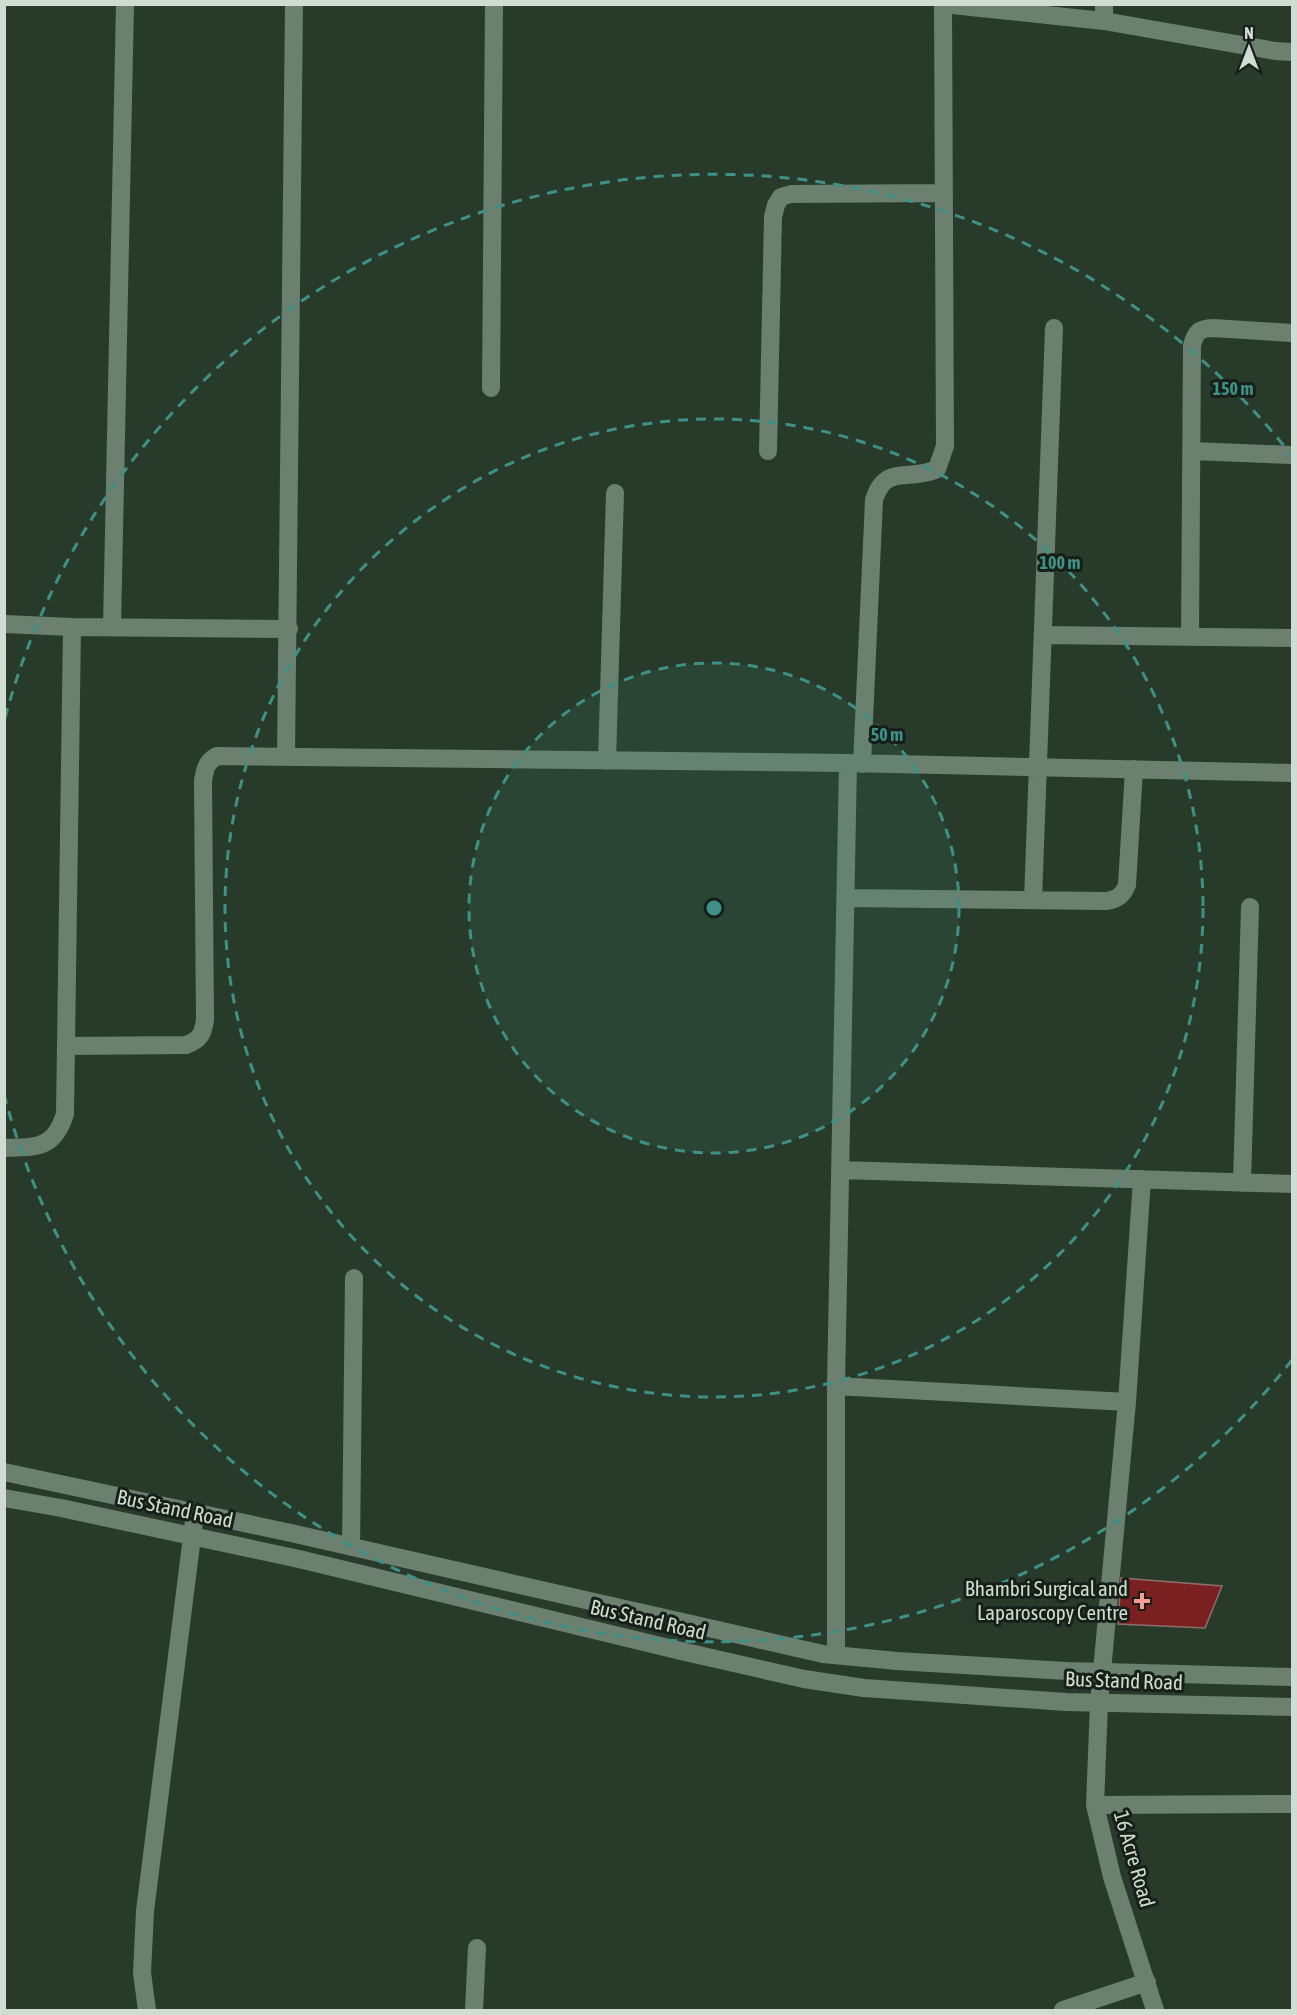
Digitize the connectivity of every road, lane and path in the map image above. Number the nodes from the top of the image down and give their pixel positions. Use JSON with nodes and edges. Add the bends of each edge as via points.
{"nodes":[{"id":1,"x":125,"y":4,"type":"edge"},
{"id":2,"x":294,"y":4,"type":"edge"},
{"id":3,"x":494,"y":4,"type":"edge"},
{"id":4,"x":943,"y":5,"type":"edge"},
{"id":5,"x":1104,"y":13,"type":"edge"},
{"id":6,"x":1293,"y":52,"type":"edge"},
{"id":7,"x":944,"y":193,"type":"junction"},
{"id":8,"x":1054,"y":328,"type":"dead end"},
{"id":9,"x":1293,"y":333,"type":"edge"},
{"id":10,"x":491,"y":388,"type":"dead end"},
{"id":11,"x":768,"y":451,"type":"dead end"},
{"id":12,"x":1192,"y":451,"type":"junction"},
{"id":13,"x":1293,"y":455,"type":"edge"},
{"id":14,"x":615,"y":493,"type":"dead end"},
{"id":15,"x":4,"y":624,"type":"edge"},
{"id":16,"x":72,"y":627,"type":"junction"},
{"id":17,"x":112,"y":627,"type":"junction"},
{"id":18,"x":289,"y":629,"type":"junction"},
{"id":19,"x":1043,"y":635,"type":"junction"},
{"id":20,"x":1190,"y":637,"type":"junction"},
{"id":21,"x":1293,"y":638,"type":"edge"},
{"id":22,"x":286,"y":756,"type":"junction"},
{"id":23,"x":607,"y":761,"type":"junction"},
{"id":24,"x":855,"y":763,"type":"junction"},
{"id":25,"x":1038,"y":767,"type":"junction"},
{"id":26,"x":1134,"y":769,"type":"junction"},
{"id":27,"x":1293,"y":773,"type":"edge"},
{"id":28,"x":846,"y":898,"type":"junction"},
{"id":29,"x":1033,"y":900,"type":"junction"},
{"id":30,"x":1250,"y":907,"type":"dead end"},
{"id":31,"x":66,"y":1046,"type":"junction"},
{"id":32,"x":4,"y":1148,"type":"edge"},
{"id":33,"x":841,"y":1170,"type":"junction"},
{"id":34,"x":1142,"y":1179,"type":"junction"},
{"id":35,"x":1242,"y":1183,"type":"junction"},
{"id":36,"x":1293,"y":1184,"type":"edge"},
{"id":37,"x":354,"y":1278,"type":"dead end"},
{"id":38,"x":836,"y":1386,"type":"junction"},
{"id":39,"x":1127,"y":1402,"type":"junction"},
{"id":40,"x":4,"y":1472,"type":"edge"},
{"id":41,"x":4,"y":1498,"type":"edge"},
{"id":42,"x":195,"y":1513,"type":"junction"},
{"id":43,"x":191,"y":1535,"type":"junction"},
{"id":44,"x":351,"y":1547,"type":"junction"},
{"id":45,"x":836,"y":1655,"type":"junction"},
{"id":46,"x":1103,"y":1671,"type":"junction"},
{"id":47,"x":1293,"y":1677,"type":"edge"},
{"id":48,"x":1100,"y":1703,"type":"junction"},
{"id":49,"x":1293,"y":1707,"type":"edge"},
{"id":50,"x":1095,"y":1804,"type":"junction"},
{"id":51,"x":1293,"y":1804,"type":"edge"},
{"id":52,"x":477,"y":1948,"type":"dead end"},
{"id":53,"x":1148,"y":1982,"type":"junction"},
{"id":54,"x":147,"y":2010,"type":"edge"},
{"id":55,"x":474,"y":2010,"type":"edge"},
{"id":56,"x":1063,"y":2010,"type":"edge"},
{"id":57,"x":1155,"y":2010,"type":"edge"}],
"edges":[{"from":1,"to":17,"type":"street"},
{"from":2,"to":18,"type":"street"},
{"from":3,"to":10,"type":"street"},
{"from":4,"to":5,"type":"street"},
{"from":4,"to":7,"type":"street"},
{"from":5,"to":6,"type":"street"},
{"from":7,"to":11,"type":"street","via":[[781,197],[773,217]]},
{"from":7,"to":24,"type":"street","via":[[945,446],[937,469],[926,474],[886,478],[874,500]]},
{"from":8,"to":19,"type":"street"},
{"from":9,"to":12,"type":"street","via":[[1202,328],[1194,335]]},
{"from":12,"to":13,"type":"street"},
{"from":12,"to":20,"type":"street"},
{"from":14,"to":23,"type":"street"},
{"from":15,"to":16,"type":"street"},
{"from":16,"to":17,"type":"street"},
{"from":16,"to":31,"type":"street"},
{"from":17,"to":18,"type":"street"},
{"from":18,"to":22,"type":"street"},
{"from":19,"to":20,"type":"street"},
{"from":19,"to":25,"type":"street"},
{"from":20,"to":21,"type":"street"},
{"from":22,"to":23,"type":"street"},
{"from":22,"to":31,"type":"street","via":[[217,756],[205,767],[203,1033],[186,1045]]},
{"from":23,"to":24,"type":"street"},
{"from":24,"to":25,"type":"street"},
{"from":24,"to":28,"type":"street"},
{"from":25,"to":26,"type":"street"},
{"from":25,"to":29,"type":"street"},
{"from":26,"to":27,"type":"street"},
{"from":26,"to":29,"type":"street","via":[[1124,894],[1107,901]]},
{"from":28,"to":29,"type":"street"},
{"from":28,"to":33,"type":"street"},
{"from":30,"to":35,"type":"street"},
{"from":31,"to":32,"type":"street","via":[[65,1114],[60,1130],[50,1142]]},
{"from":33,"to":34,"type":"street"},
{"from":33,"to":38,"type":"street"},
{"from":34,"to":35,"type":"street"},
{"from":34,"to":39,"type":"street"},
{"from":35,"to":36,"type":"street"},
{"from":37,"to":44,"type":"street"},
{"from":38,"to":39,"type":"street"},
{"from":38,"to":45,"type":"street"},
{"from":39,"to":46,"type":"street"},
{"from":40,"to":42,"type":"street","name":"Bus Stand Road"},
{"from":41,"to":43,"type":"street","name":"Bus Stand Road"},
{"from":42,"to":43,"type":"street"},
{"from":42,"to":44,"type":"street","name":"Bus Stand Road"},
{"from":43,"to":48,"type":"street","name":"Bus Stand Road","via":[[804,1679],[864,1688]]},
{"from":43,"to":54,"type":"street","via":[[145,1911],[142,1973]]},
{"from":44,"to":45,"type":"street","name":"Bus Stand Road"},
{"from":45,"to":46,"type":"street","name":"Bus Stand Road"},
{"from":46,"to":47,"type":"street","name":"Bus Stand Road"},
{"from":46,"to":48,"type":"street"},
{"from":48,"to":49,"type":"street","name":"Bus Stand Road"},
{"from":48,"to":50,"type":"street"},
{"from":50,"to":51,"type":"street","name":"16 Acre Road"},
{"from":50,"to":53,"type":"street","name":"16 Acre Road","via":[[1112,1877]]},
{"from":52,"to":55,"type":"street"},
{"from":53,"to":56,"type":"street"},
{"from":53,"to":57,"type":"street","name":"16 Acre Road"}]}
